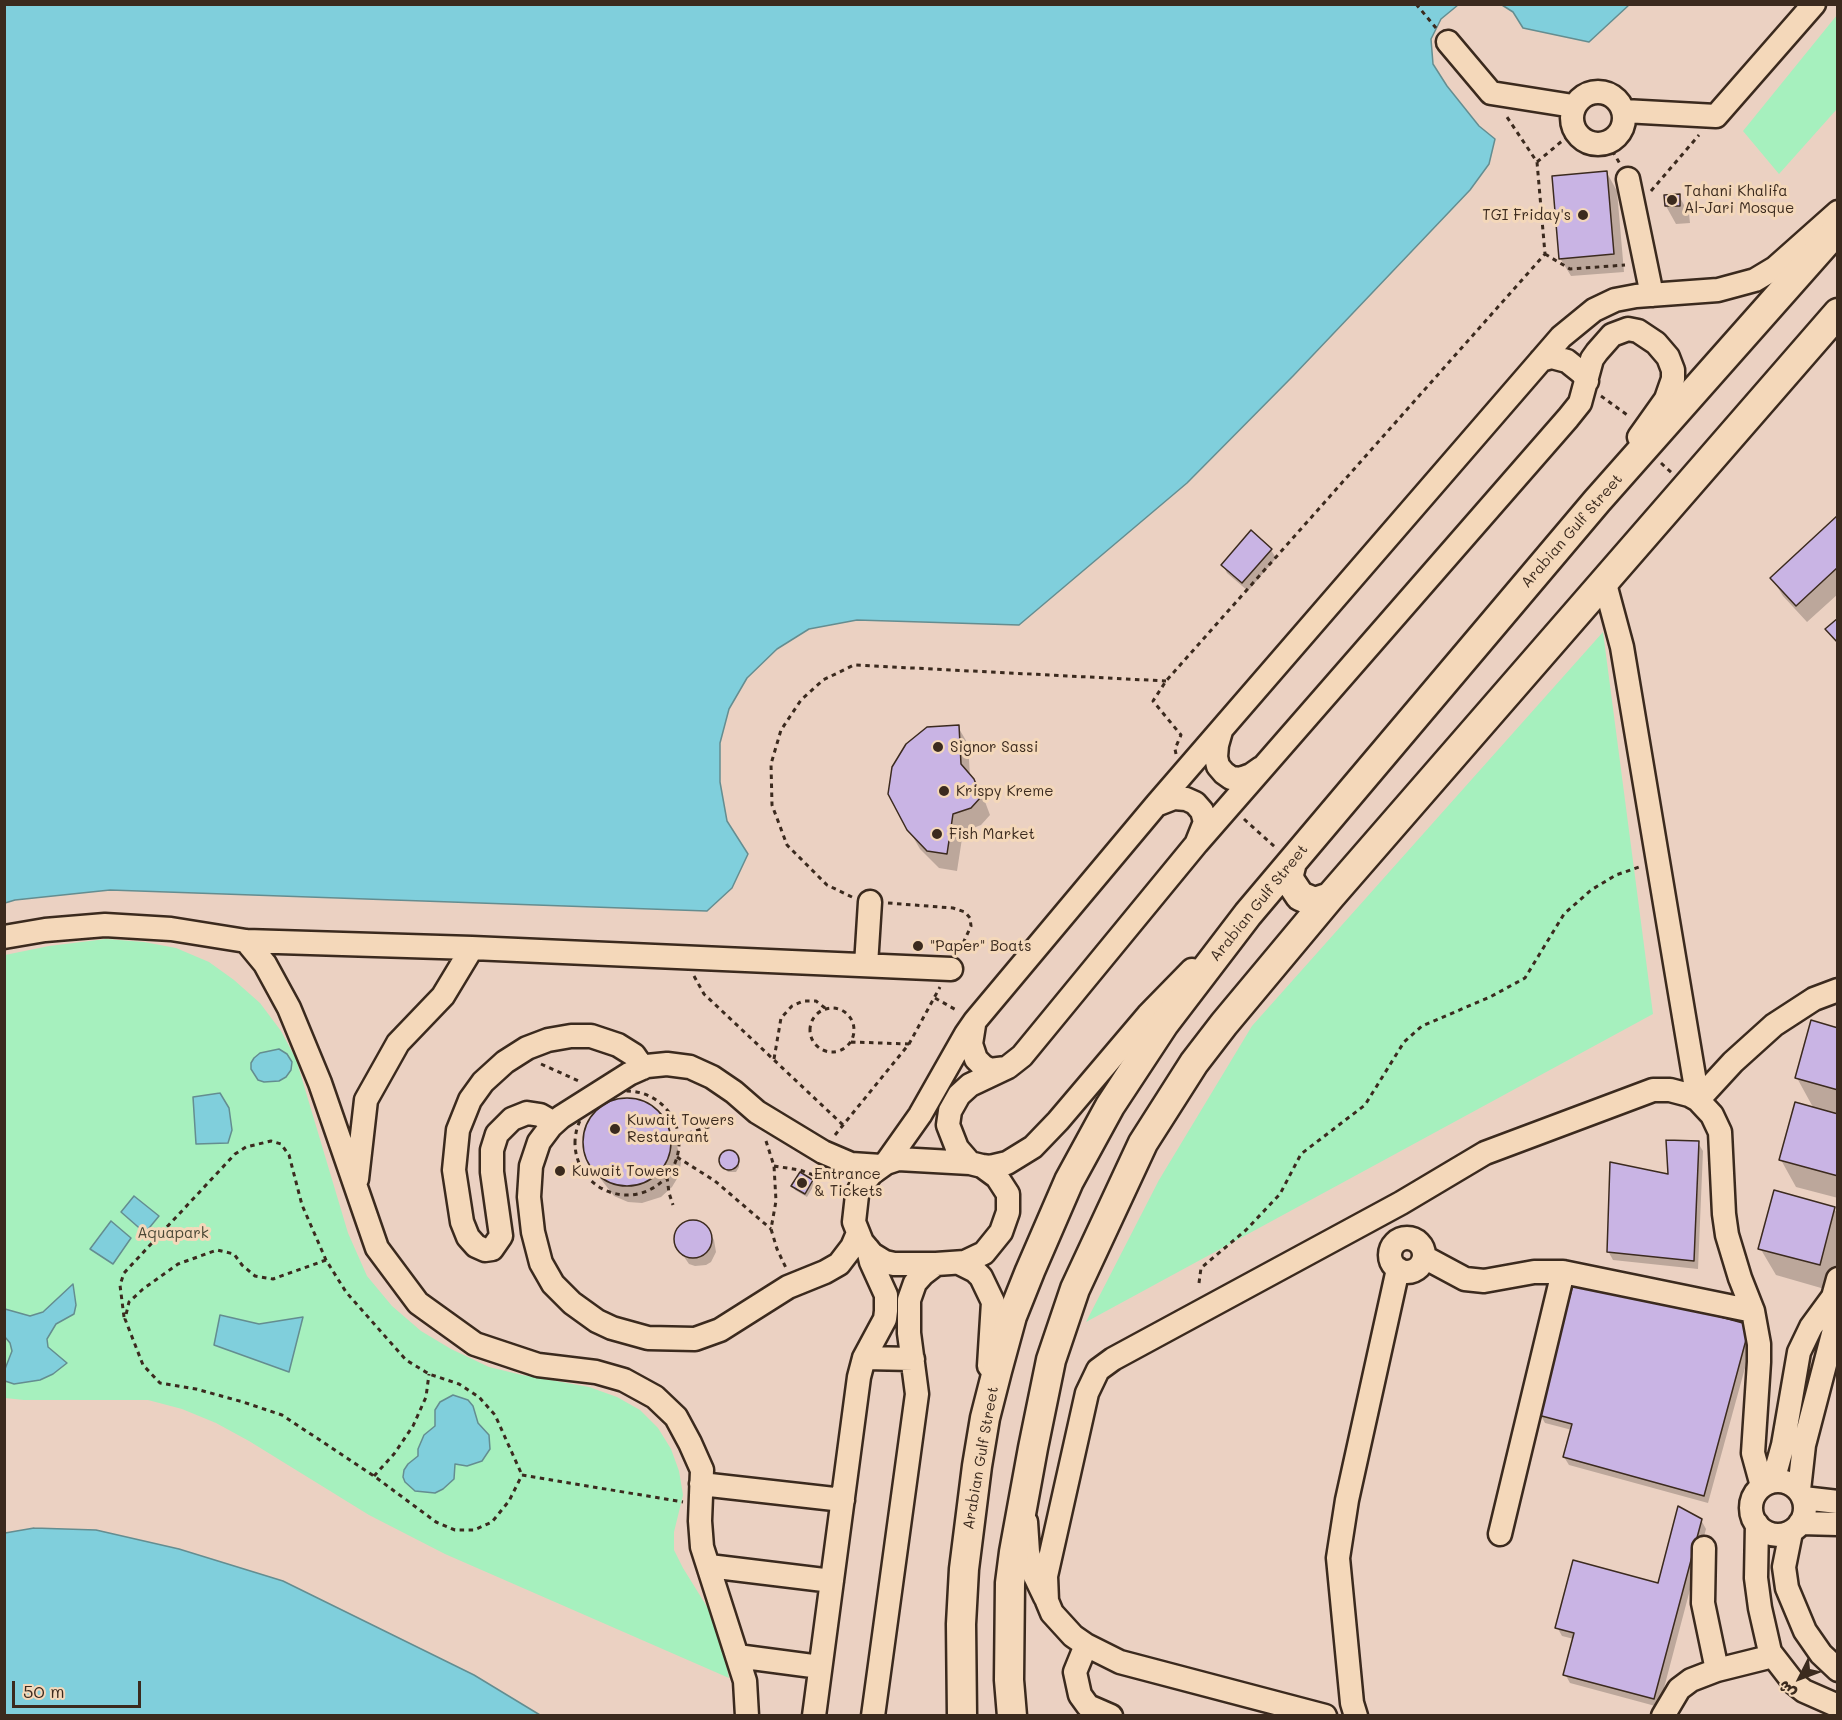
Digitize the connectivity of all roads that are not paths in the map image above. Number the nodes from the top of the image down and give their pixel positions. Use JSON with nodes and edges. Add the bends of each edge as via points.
{"nodes":[{"id":1,"x":1814,"y":4,"type":"edge"},
{"id":2,"x":1448,"y":42,"type":"road end"},
{"id":3,"x":1574,"y":106,"type":"junction"},
{"id":4,"x":1624,"y":111,"type":"junction"},
{"id":5,"x":1628,"y":178,"type":"dead end"},
{"id":6,"x":1838,"y":212,"type":"edge"},
{"id":7,"x":1838,"y":229,"type":"edge"},
{"id":8,"x":1652,"y":295,"type":"junction"},
{"id":9,"x":1838,"y":313,"type":"edge"},
{"id":10,"x":1541,"y":360,"type":"junction"},
{"id":11,"x":1587,"y":381,"type":"junction"},
{"id":12,"x":1646,"y":436,"type":"junction"},
{"id":13,"x":1604,"y":580,"type":"junction"},
{"id":14,"x":1222,"y":729,"type":"junction"},
{"id":15,"x":1265,"y":765,"type":"junction"},
{"id":16,"x":1156,"y":805,"type":"junction"},
{"id":17,"x":1197,"y":843,"type":"junction"},
{"id":18,"x":1292,"y":862,"type":"junction"},
{"id":19,"x":1330,"y":897,"type":"junction"},
{"id":20,"x":870,"y":902,"type":"road end"},
{"id":21,"x":1248,"y":914,"type":"junction"},
{"id":22,"x":4,"y":937,"type":"edge"},
{"id":23,"x":246,"y":941,"type":"junction"},
{"id":24,"x":472,"y":948,"type":"junction"},
{"id":25,"x":867,"y":965,"type":"junction"},
{"id":26,"x":951,"y":969,"type":"road end"},
{"id":27,"x":1838,"y":990,"type":"edge"},
{"id":28,"x":975,"y":1021,"type":"junction"},
{"id":29,"x":1008,"y":1067,"type":"junction"},
{"id":30,"x":643,"y":1068,"type":"junction"},
{"id":31,"x":1698,"y":1100,"type":"junction"},
{"id":32,"x":555,"y":1123,"type":"junction"},
{"id":33,"x":883,"y":1164,"type":"junction"},
{"id":34,"x":976,"y":1164,"type":"junction"},
{"id":35,"x":356,"y":1184,"type":"junction"},
{"id":36,"x":1401,"y":1203,"type":"junction"},
{"id":37,"x":1403,"y":1239,"type":"junction"},
{"id":38,"x":862,"y":1241,"type":"junction"},
{"id":39,"x":1424,"y":1257,"type":"junction"},
{"id":40,"x":959,"y":1263,"type":"junction"},
{"id":41,"x":936,"y":1264,"type":"junction"},
{"id":42,"x":1398,"y":1269,"type":"junction"},
{"id":43,"x":1563,"y":1272,"type":"junction"},
{"id":44,"x":1835,"y":1288,"type":"edge"},
{"id":45,"x":1753,"y":1311,"type":"junction"},
{"id":46,"x":864,"y":1358,"type":"junction"},
{"id":47,"x":913,"y":1359,"type":"junction"},
{"id":48,"x":985,"y":1418,"type":"junction"},
{"id":49,"x":1768,"y":1483,"type":"junction"},
{"id":50,"x":1024,"y":1494,"type":"junction"},
{"id":51,"x":1801,"y":1494,"type":"junction"},
{"id":52,"x":701,"y":1495,"type":"junction"},
{"id":53,"x":843,"y":1500,"type":"junction"},
{"id":54,"x":1838,"y":1502,"type":"edge"},
{"id":55,"x":1757,"y":1524,"type":"junction"},
{"id":56,"x":1838,"y":1524,"type":"edge"},
{"id":57,"x":1796,"y":1527,"type":"junction"},
{"id":58,"x":1500,"y":1534,"type":"dead end"},
{"id":59,"x":1704,"y":1548,"type":"dead end"},
{"id":60,"x":709,"y":1566,"type":"junction"},
{"id":61,"x":832,"y":1581,"type":"junction"},
{"id":62,"x":1047,"y":1601,"type":"junction"},
{"id":63,"x":1086,"y":1645,"type":"junction"},
{"id":64,"x":737,"y":1656,"type":"junction"},
{"id":65,"x":1773,"y":1656,"type":"junction"},
{"id":66,"x":820,"y":1667,"type":"junction"},
{"id":67,"x":1717,"y":1670,"type":"junction"},
{"id":68,"x":1838,"y":1670,"type":"edge"},
{"id":69,"x":1838,"y":1706,"type":"edge"},
{"id":70,"x":1355,"y":1712,"type":"edge"},
{"id":71,"x":747,"y":1716,"type":"edge"},
{"id":72,"x":814,"y":1716,"type":"edge"},
{"id":73,"x":873,"y":1716,"type":"edge"},
{"id":74,"x":962,"y":1716,"type":"edge"},
{"id":75,"x":1012,"y":1716,"type":"edge"},
{"id":76,"x":1111,"y":1716,"type":"edge"},
{"id":77,"x":1325,"y":1716,"type":"edge"},
{"id":78,"x":1331,"y":1716,"type":"edge"},
{"id":79,"x":1663,"y":1716,"type":"edge"}],
"edges":[{"from":1,"to":4,"type":"street","via":[[1716,116]]},
{"from":2,"to":3,"type":"street","via":[[1491,93]]},
{"from":3,"to":4,"type":"street","via":[[1582,96],[1606,93]]},
{"from":3,"to":4,"type":"street","via":[[1574,131],[1583,141],[1595,145],[1608,143],[1618,135],[1624,124]]},
{"from":5,"to":8,"type":"street"},
{"from":6,"to":8,"type":"street","via":[[1755,280],[1718,290]]},
{"from":7,"to":12,"type":"main road","name":"Arabian Gulf Street"},
{"from":8,"to":10,"type":"street","via":[[1615,300],[1594,310],[1567,331]]},
{"from":9,"to":13,"type":"main road"},
{"from":10,"to":11,"type":"street","via":[[1552,357],[1567,361]]},
{"from":10,"to":14,"type":"street"},
{"from":11,"to":12,"type":"street","via":[[1592,359],[1612,335],[1628,329],[1656,343],[1672,363],[1673,379]]},
{"from":11,"to":15,"type":"street","via":[[1580,403],[1568,418]]},
{"from":12,"to":18,"type":"main road","name":"Arabian Gulf Street","via":[[1597,501]]},
{"from":13,"to":19,"type":"main road"},
{"from":13,"to":31,"type":"street","via":[[1622,646]]},
{"from":14,"to":15,"type":"street","via":[[1216,757],[1224,773],[1240,779]]},
{"from":14,"to":16,"type":"street"},
{"from":15,"to":17,"type":"street"},
{"from":16,"to":17,"type":"street","via":[[1174,798],[1195,803],[1204,822]]},
{"from":16,"to":28,"type":"street"},
{"from":17,"to":29,"type":"street","via":[[1022,1056]]},
{"from":18,"to":19,"type":"main road","via":[[1290,881],[1300,896],[1312,901]]},
{"from":18,"to":21,"type":"main road","name":"Arabian Gulf Street"},
{"from":19,"to":50,"type":"main road","via":[[1194,1063],[1143,1143],[1075,1289],[1059,1333]]},
{"from":20,"to":25,"type":"street"},
{"from":21,"to":34,"type":"street","via":[[1148,1015],[1033,1147],[1006,1163],[990,1167]]},
{"from":21,"to":48,"type":"main road","name":"Arabian Gulf Street","via":[[1164,1024],[1086,1148],[1012,1317]]},
{"from":22,"to":23,"type":"street","via":[[105,925],[171,929]]},
{"from":23,"to":24,"type":"street"},
{"from":23,"to":35,"type":"street","via":[[265,964],[288,1008]]},
{"from":24,"to":25,"type":"street"},
{"from":24,"to":35,"type":"street","via":[[443,996],[398,1043],[366,1100]]},
{"from":25,"to":26,"type":"street"},
{"from":27,"to":31,"type":"street","via":[[1814,999],[1774,1025]]},
{"from":28,"to":29,"type":"street","via":[[971,1040],[976,1059],[990,1070]]},
{"from":28,"to":33,"type":"street","via":[[920,1115]]},
{"from":29,"to":34,"type":"street","via":[[970,1085],[950,1111],[951,1136],[957,1148]]},
{"from":30,"to":32,"type":"street"},
{"from":30,"to":32,"type":"street","via":[[639,1060],[618,1045],[591,1036],[571,1036],[548,1040],[517,1053],[475,1090],[458,1130],[454,1170],[465,1231],[476,1246],[492,1249],[501,1236],[492,1172],[497,1134],[512,1119],[526,1113]]},
{"from":30,"to":33,"type":"street","via":[[667,1064],[690,1067],[722,1083],[757,1112],[823,1152],[851,1164]]},
{"from":31,"to":36,"type":"street","via":[[1670,1090],[1653,1090],[1485,1153]]},
{"from":31,"to":45,"type":"street","via":[[1712,1115],[1720,1132],[1727,1235]]},
{"from":32,"to":38,"type":"street","via":[[536,1149],[530,1182],[530,1214],[537,1249],[546,1273],[563,1294],[583,1312],[612,1328],[666,1340],[695,1339],[720,1330],[793,1284],[839,1264]]},
{"from":33,"to":34,"type":"street","via":[[909,1159]]},
{"from":33,"to":38,"type":"street","via":[[866,1179],[857,1195],[854,1212]]},
{"from":34,"to":40,"type":"street","via":[[1005,1186],[1008,1212],[991,1246],[978,1257]]},
{"from":35,"to":52,"type":"street","via":[[377,1248],[418,1303],[475,1344],[538,1365],[596,1372],[624,1380],[655,1398],[676,1417],[690,1443],[702,1470]]},
{"from":36,"to":37,"type":"street"},
{"from":36,"to":62,"type":"street","via":[[1098,1370],[1083,1406],[1047,1576]]},
{"from":37,"to":39,"type":"street","via":[[1416,1241]]},
{"from":37,"to":42,"type":"street","via":[[1393,1245],[1391,1252]]},
{"from":38,"to":41,"type":"street","via":[[879,1258],[894,1264]]},
{"from":38,"to":46,"type":"street","via":[[886,1295],[885,1319]]},
{"from":39,"to":42,"type":"street","via":[[1415,1270]]},
{"from":39,"to":43,"type":"street","via":[[1466,1279]]},
{"from":40,"to":41,"type":"street"},
{"from":40,"to":48,"type":"street","via":[[981,1277],[993,1302]]},
{"from":41,"to":47,"type":"street","via":[[923,1274],[910,1293],[908,1319]]},
{"from":42,"to":70,"type":"street","via":[[1338,1557]]},
{"from":43,"to":45,"type":"street"},
{"from":43,"to":58,"type":"street"},
{"from":44,"to":49,"type":"street","via":[[1798,1352],[1783,1445]]},
{"from":44,"to":51,"type":"street","via":[[1834,1330],[1804,1445]]},
{"from":45,"to":49,"type":"street","via":[[1759,1344],[1753,1453]]},
{"from":46,"to":47,"type":"street"},
{"from":46,"to":53,"type":"street"},
{"from":47,"to":73,"type":"street","via":[[916,1405]]},
{"from":48,"to":74,"type":"main road","name":"Arabian Gulf Street","via":[[964,1569]]},
{"from":49,"to":51,"type":"street","via":[[1785,1481]]},
{"from":49,"to":55,"type":"street","via":[[1756,1492],[1751,1504]]},
{"from":50,"to":62,"type":"street","via":[[1028,1552]]},
{"from":50,"to":75,"type":"main road","via":[[1010,1583]]},
{"from":51,"to":54,"type":"street"},
{"from":51,"to":57,"type":"street","via":[[1805,1511]]},
{"from":52,"to":53,"type":"street"},
{"from":52,"to":60,"type":"street","via":[[702,1547]]},
{"from":53,"to":61,"type":"street"},
{"from":55,"to":57,"type":"street","via":[[1773,1534]]},
{"from":55,"to":65,"type":"street","via":[[1758,1593]]},
{"from":56,"to":57,"type":"street"},
{"from":57,"to":68,"type":"street","via":[[1784,1567],[1788,1588],[1805,1631]]},
{"from":59,"to":67,"type":"street","via":[[1703,1603]]},
{"from":60,"to":61,"type":"street"},
{"from":60,"to":64,"type":"street"},
{"from":61,"to":66,"type":"street"},
{"from":62,"to":63,"type":"street","via":[[1061,1624]]},
{"from":63,"to":76,"type":"street","via":[[1075,1672],[1080,1695],[1088,1706]]},
{"from":63,"to":77,"type":"street","via":[[1120,1662]]},
{"from":64,"to":66,"type":"street"},
{"from":64,"to":71,"type":"street","via":[[745,1681]]},
{"from":65,"to":67,"type":"street"},
{"from":65,"to":69,"type":"street","via":[[1799,1688]]},
{"from":66,"to":72,"type":"street"},
{"from":67,"to":79,"type":"street","via":[[1679,1689]]},
{"from":70,"to":78,"type":"street"}]}
